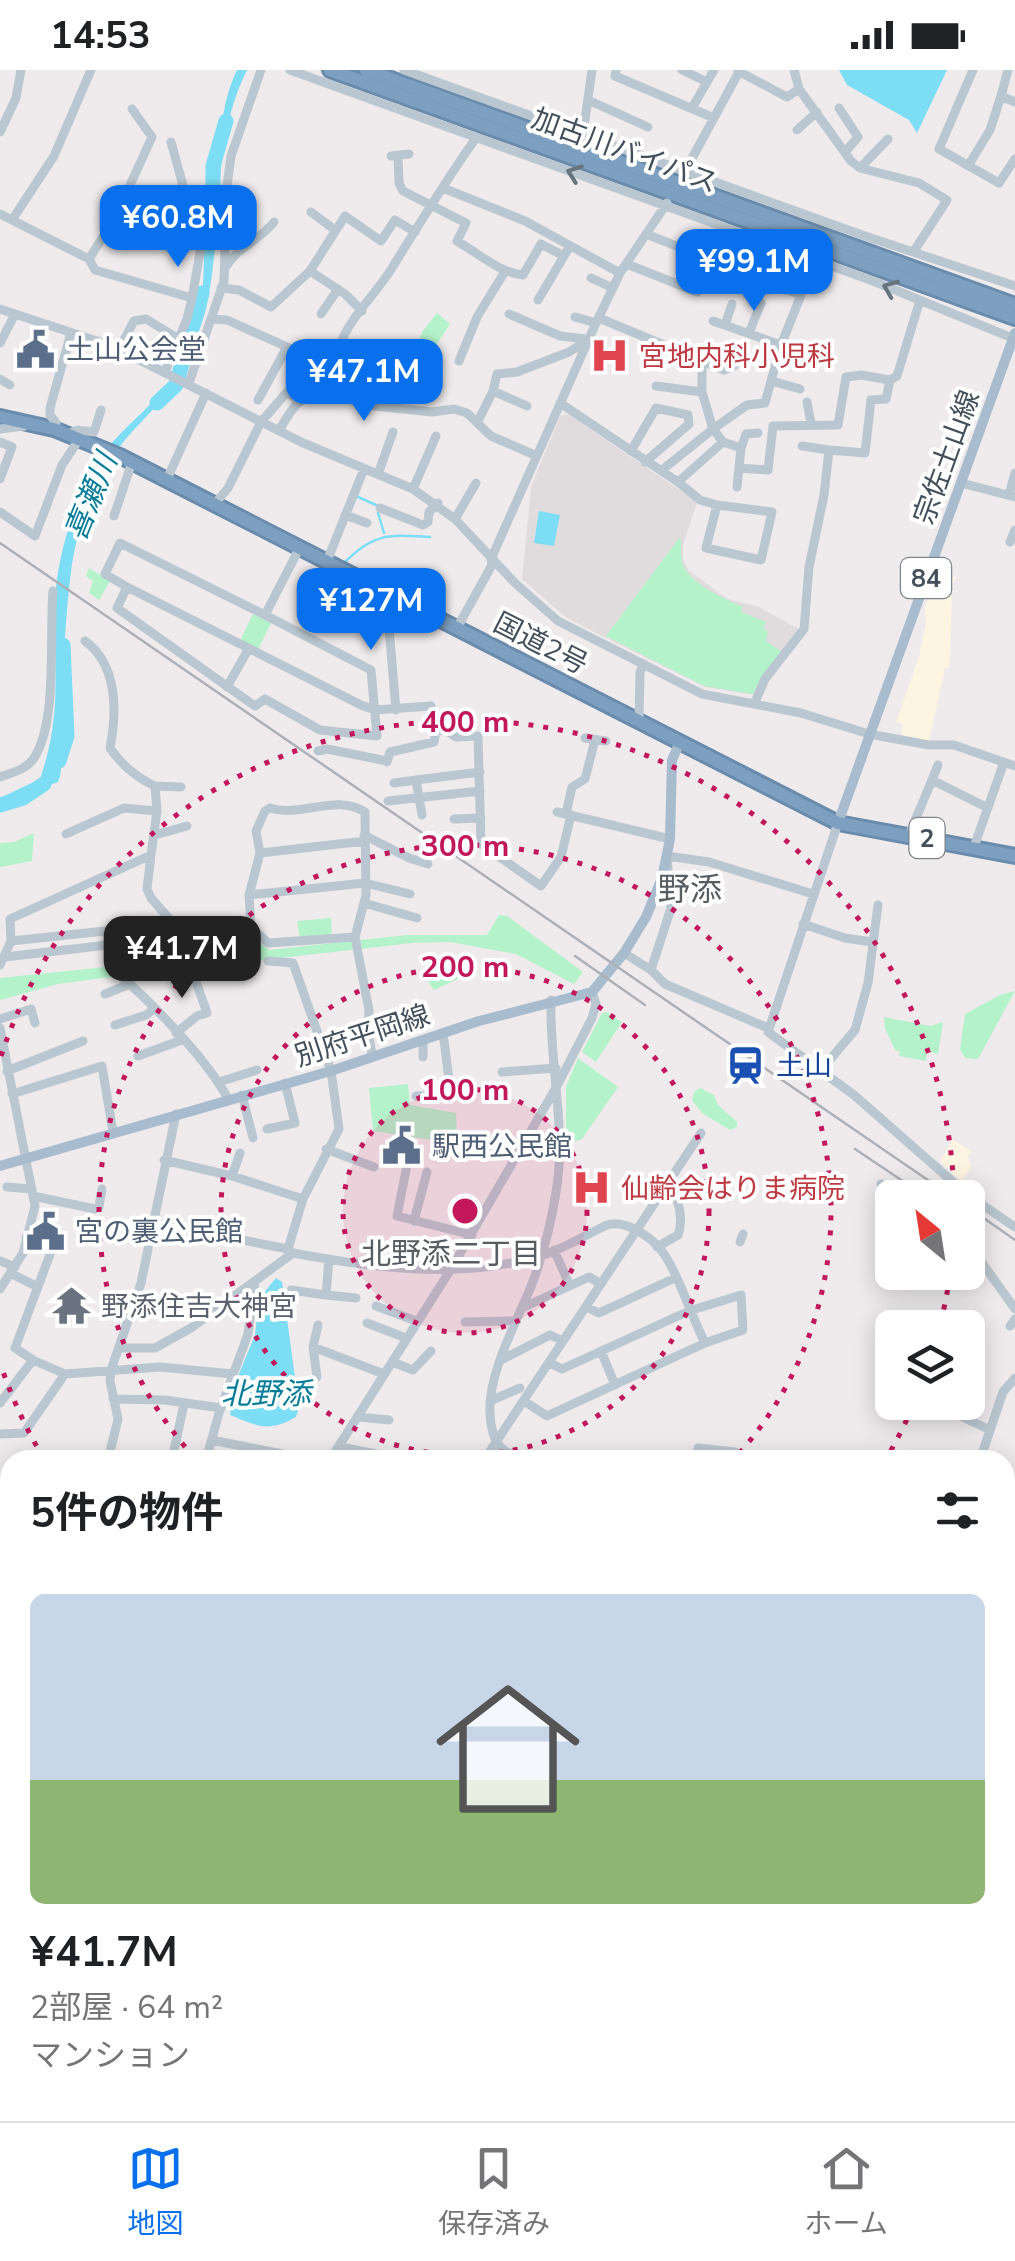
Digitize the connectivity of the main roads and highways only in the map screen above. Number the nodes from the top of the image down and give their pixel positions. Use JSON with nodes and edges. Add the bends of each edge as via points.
{"nodes":[{"id":1,"x":330,"y":70,"type":"edge"},
{"id":2,"x":366,"y":70,"type":"edge"},
{"id":3,"x":1015,"y":306,"type":"edge"},
{"id":4,"x":1015,"y":318,"type":"edge"},
{"id":5,"x":1014,"y":337,"type":"edge"},
{"id":6,"x":0,"y":419,"type":"edge"},
{"id":7,"x":680,"y":742,"type":"junction"},
{"id":8,"x":838,"y":822,"type":"junction"},
{"id":9,"x":1015,"y":856,"type":"edge"},
{"id":10,"x":0,"y":1166,"type":"edge"}],
"edges":[{"from":1,"to":4,"type":"highway","name":"加古川バイパス"},
{"from":2,"to":3,"type":"highway","name":"加古川バイパス"},
{"from":5,"to":8,"type":"main road","name":"宗佐土山線","number":"84"},
{"from":6,"to":7,"type":"highway","name":"国道2号","number":"2","via":[[96,444]]},
{"from":7,"to":8,"type":"highway","name":"国道2号","number":"2"},
{"from":7,"to":10,"type":"main road","name":"別府平岡線","via":[[672,760],[668,856],[646,917],[592,992]]},
{"from":8,"to":9,"type":"highway","name":"国道2号","number":"2"}]}
